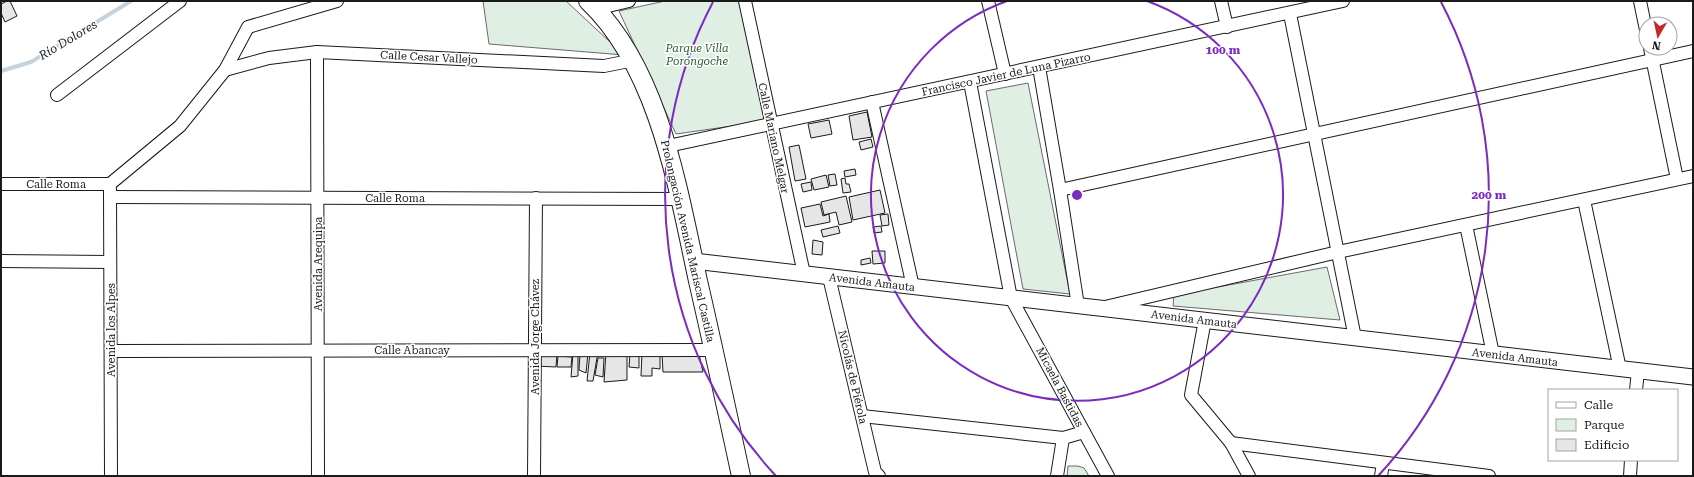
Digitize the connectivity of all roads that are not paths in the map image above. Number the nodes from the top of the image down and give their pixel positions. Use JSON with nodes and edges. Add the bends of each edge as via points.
{"nodes":[{"id":1,"x":180,"y":1,"type":"edge"},
{"id":2,"x":337,"y":1,"type":"edge"},
{"id":3,"x":629,"y":1,"type":"edge"},
{"id":4,"x":745,"y":1,"type":"edge"},
{"id":5,"x":988,"y":1,"type":"edge"},
{"id":6,"x":1221,"y":1,"type":"edge"},
{"id":7,"x":1343,"y":1,"type":"edge"},
{"id":8,"x":1640,"y":1,"type":"edge"},
{"id":9,"x":592,"y":5,"type":"edge"},
{"id":10,"x":1290,"y":14,"type":"junction"},
{"id":11,"x":1643,"y":16,"type":"edge"},
{"id":12,"x":1227,"y":27,"type":"junction"},
{"id":13,"x":1693,"y":51,"type":"edge"},
{"id":14,"x":317,"y":52,"type":"junction"},
{"id":15,"x":1678,"y":52,"type":"edge"},
{"id":16,"x":1643,"y":56,"type":"edge"},
{"id":17,"x":1651,"y":56,"type":"edge"},
{"id":18,"x":634,"y":60,"type":"junction"},
{"id":19,"x":1039,"y":67,"type":"junction"},
{"id":20,"x":225,"y":70,"type":"junction"},
{"id":21,"x":1005,"y":74,"type":"junction"},
{"id":22,"x":970,"y":82,"type":"junction"},
{"id":23,"x":57,"y":95,"type":"dead end"},
{"id":24,"x":872,"y":102,"type":"junction"},
{"id":25,"x":770,"y":124,"type":"junction"},
{"id":26,"x":1314,"y":134,"type":"junction"},
{"id":27,"x":668,"y":146,"type":"junction"},
{"id":28,"x":1693,"y":176,"type":"edge"},
{"id":29,"x":1677,"y":179,"type":"junction"},
{"id":30,"x":1,"y":184,"type":"edge"},
{"id":31,"x":110,"y":184,"type":"junction"},
{"id":32,"x":1060,"y":190,"type":"junction"},
{"id":33,"x":110,"y":197,"type":"junction"},
{"id":34,"x":318,"y":198,"type":"junction"},
{"id":35,"x":536,"y":198,"type":"junction"},
{"id":36,"x":680,"y":199,"type":"junction"},
{"id":37,"x":1584,"y":200,"type":"junction"},
{"id":38,"x":1466,"y":225,"type":"junction"},
{"id":39,"x":1338,"y":252,"type":"junction"},
{"id":40,"x":1,"y":261,"type":"edge"},
{"id":41,"x":694,"y":261,"type":"junction"},
{"id":42,"x":110,"y":262,"type":"junction"},
{"id":43,"x":804,"y":274,"type":"junction"},
{"id":44,"x":830,"y":277,"type":"junction"},
{"id":45,"x":913,"y":287,"type":"junction"},
{"id":46,"x":1012,"y":298,"type":"junction"},
{"id":47,"x":1078,"y":306,"type":"junction"},
{"id":48,"x":1100,"y":308,"type":"junction"},
{"id":49,"x":1205,"y":320,"type":"junction"},
{"id":50,"x":1355,"y":338,"type":"junction"},
{"id":51,"x":111,"y":350,"type":"junction"},
{"id":52,"x":318,"y":350,"type":"junction"},
{"id":53,"x":535,"y":350,"type":"junction"},
{"id":54,"x":714,"y":350,"type":"junction"},
{"id":55,"x":1493,"y":354,"type":"junction"},
{"id":56,"x":1620,"y":369,"type":"junction"},
{"id":57,"x":1638,"y":371,"type":"junction"},
{"id":58,"x":1693,"y":377,"type":"edge"},
{"id":59,"x":1636,"y":389,"type":"edge"},
{"id":60,"x":862,"y":416,"type":"junction"},
{"id":61,"x":1084,"y":432,"type":"junction"},
{"id":62,"x":1063,"y":438,"type":"junction"},
{"id":63,"x":1231,"y":444,"type":"junction"},
{"id":64,"x":1631,"y":461,"type":"edge"},
{"id":65,"x":1383,"y":463,"type":"junction"},
{"id":66,"x":111,"y":476,"type":"edge"},
{"id":67,"x":318,"y":476,"type":"edge"},
{"id":68,"x":534,"y":476,"type":"edge"},
{"id":69,"x":742,"y":476,"type":"edge"},
{"id":70,"x":879,"y":476,"type":"edge"},
{"id":71,"x":1057,"y":476,"type":"edge"},
{"id":72,"x":1108,"y":476,"type":"edge"},
{"id":73,"x":1249,"y":476,"type":"edge"},
{"id":74,"x":1381,"y":476,"type":"edge"},
{"id":75,"x":1489,"y":476,"type":"edge"},
{"id":76,"x":1630,"y":476,"type":"edge"}],
"edges":[{"from":1,"to":23,"type":"street"},
{"from":2,"to":20,"type":"street","via":[[248,27]]},
{"from":3,"to":9,"type":"street"},
{"from":4,"to":25,"type":"street","name":"Calle Mariano Melgar"},
{"from":5,"to":21,"type":"street"},
{"from":6,"to":12,"type":"street"},
{"from":7,"to":10,"type":"street","name":"Francisco Javier de Luna Pizarro"},
{"from":8,"to":11,"type":"street"},
{"from":9,"to":18,"type":"main road","name":"Prolongación Avenida Mariscal Castilla"},
{"from":10,"to":12,"type":"street","name":"Francisco Javier de Luna Pizarro"},
{"from":10,"to":26,"type":"street"},
{"from":12,"to":19,"type":"street","name":"Francisco Javier de Luna Pizarro"},
{"from":13,"to":15,"type":"street"},
{"from":14,"to":18,"type":"street","name":"Calle Cesar Vallejo","via":[[604,66]]},
{"from":14,"to":20,"type":"street","name":"Calle Cesar Vallejo","via":[[269,58]]},
{"from":14,"to":34,"type":"street","name":"Avenida Arequipa"},
{"from":16,"to":26,"type":"street"},
{"from":17,"to":29,"type":"street"},
{"from":18,"to":27,"type":"main road","name":"Prolongación Avenida Mariscal Castilla"},
{"from":19,"to":21,"type":"street","name":"Francisco Javier de Luna Pizarro"},
{"from":19,"to":32,"type":"street"},
{"from":20,"to":31,"type":"street","via":[[180,126]]},
{"from":21,"to":22,"type":"street","name":"Francisco Javier de Luna Pizarro"},
{"from":22,"to":24,"type":"street","name":"Francisco Javier de Luna Pizarro"},
{"from":22,"to":46,"type":"street","name":"Micaela Bastidas"},
{"from":24,"to":25,"type":"street","name":"Francisco Javier de Luna Pizarro"},
{"from":24,"to":45,"type":"street"},
{"from":25,"to":27,"type":"street","name":"Francisco Javier de Luna Pizarro"},
{"from":25,"to":43,"type":"street","name":"Calle Mariano Melgar"},
{"from":26,"to":32,"type":"street"},
{"from":26,"to":39,"type":"street"},
{"from":27,"to":36,"type":"main road","name":"Prolongación Avenida Mariscal Castilla"},
{"from":28,"to":29,"type":"street"},
{"from":29,"to":37,"type":"street"},
{"from":30,"to":31,"type":"street","name":"Calle Roma"},
{"from":31,"to":33,"type":"street","name":"Avenida los Alpes"},
{"from":32,"to":47,"type":"street"},
{"from":33,"to":34,"type":"street","name":"Calle Roma"},
{"from":33,"to":42,"type":"street","name":"Avenida los Alpes"},
{"from":34,"to":35,"type":"street","name":"Calle Roma"},
{"from":34,"to":52,"type":"street","name":"Avenida Arequipa"},
{"from":35,"to":36,"type":"street","name":"Calle Roma"},
{"from":35,"to":53,"type":"street","name":"Avenida Jorge Chávez"},
{"from":36,"to":41,"type":"main road","name":"Prolongación Avenida Mariscal Castilla"},
{"from":37,"to":38,"type":"street"},
{"from":37,"to":56,"type":"street"},
{"from":38,"to":39,"type":"street"},
{"from":38,"to":55,"type":"street"},
{"from":39,"to":48,"type":"street"},
{"from":39,"to":50,"type":"street"},
{"from":40,"to":42,"type":"street"},
{"from":41,"to":43,"type":"street","name":"Avenida Amauta"},
{"from":41,"to":54,"type":"main road","name":"Prolongación Avenida Mariscal Castilla"},
{"from":42,"to":51,"type":"street","name":"Avenida los Alpes"},
{"from":43,"to":44,"type":"street","name":"Avenida Amauta"},
{"from":44,"to":45,"type":"street","name":"Avenida Amauta"},
{"from":44,"to":60,"type":"street","name":"Nicolás de Piérola"},
{"from":45,"to":46,"type":"street","name":"Avenida Amauta"},
{"from":46,"to":47,"type":"street","name":"Avenida Amauta"},
{"from":46,"to":61,"type":"street","name":"Micaela Bastidas"},
{"from":47,"to":48,"type":"street","name":"Avenida Amauta"},
{"from":48,"to":49,"type":"street","name":"Avenida Amauta"},
{"from":49,"to":50,"type":"street","name":"Avenida Amauta"},
{"from":49,"to":63,"type":"street","via":[[1191,395]]},
{"from":50,"to":55,"type":"street","name":"Avenida Amauta"},
{"from":51,"to":52,"type":"street","name":"Calle Abancay"},
{"from":51,"to":66,"type":"street","name":"Avenida los Alpes"},
{"from":52,"to":53,"type":"street","name":"Calle Abancay"},
{"from":52,"to":67,"type":"street","name":"Avenida Arequipa"},
{"from":53,"to":54,"type":"street","name":"Calle Abancay"},
{"from":53,"to":68,"type":"street","name":"Avenida Jorge Chávez"},
{"from":54,"to":69,"type":"main road","name":"Prolongación Avenida Mariscal Castilla"},
{"from":55,"to":56,"type":"street","name":"Avenida Amauta"},
{"from":56,"to":57,"type":"street","name":"Avenida Amauta"},
{"from":57,"to":58,"type":"street","name":"Avenida Amauta"},
{"from":57,"to":59,"type":"street"},
{"from":60,"to":62,"type":"street"},
{"from":60,"to":70,"type":"street","name":"Nicolás de Piérola","via":[[875,472]]},
{"from":61,"to":62,"type":"street"},
{"from":61,"to":72,"type":"street","name":"Micaela Bastidas"},
{"from":62,"to":71,"type":"street"},
{"from":63,"to":65,"type":"street"},
{"from":63,"to":73,"type":"street"},
{"from":64,"to":76,"type":"street"},
{"from":65,"to":74,"type":"street"},
{"from":65,"to":75,"type":"street"}]}
